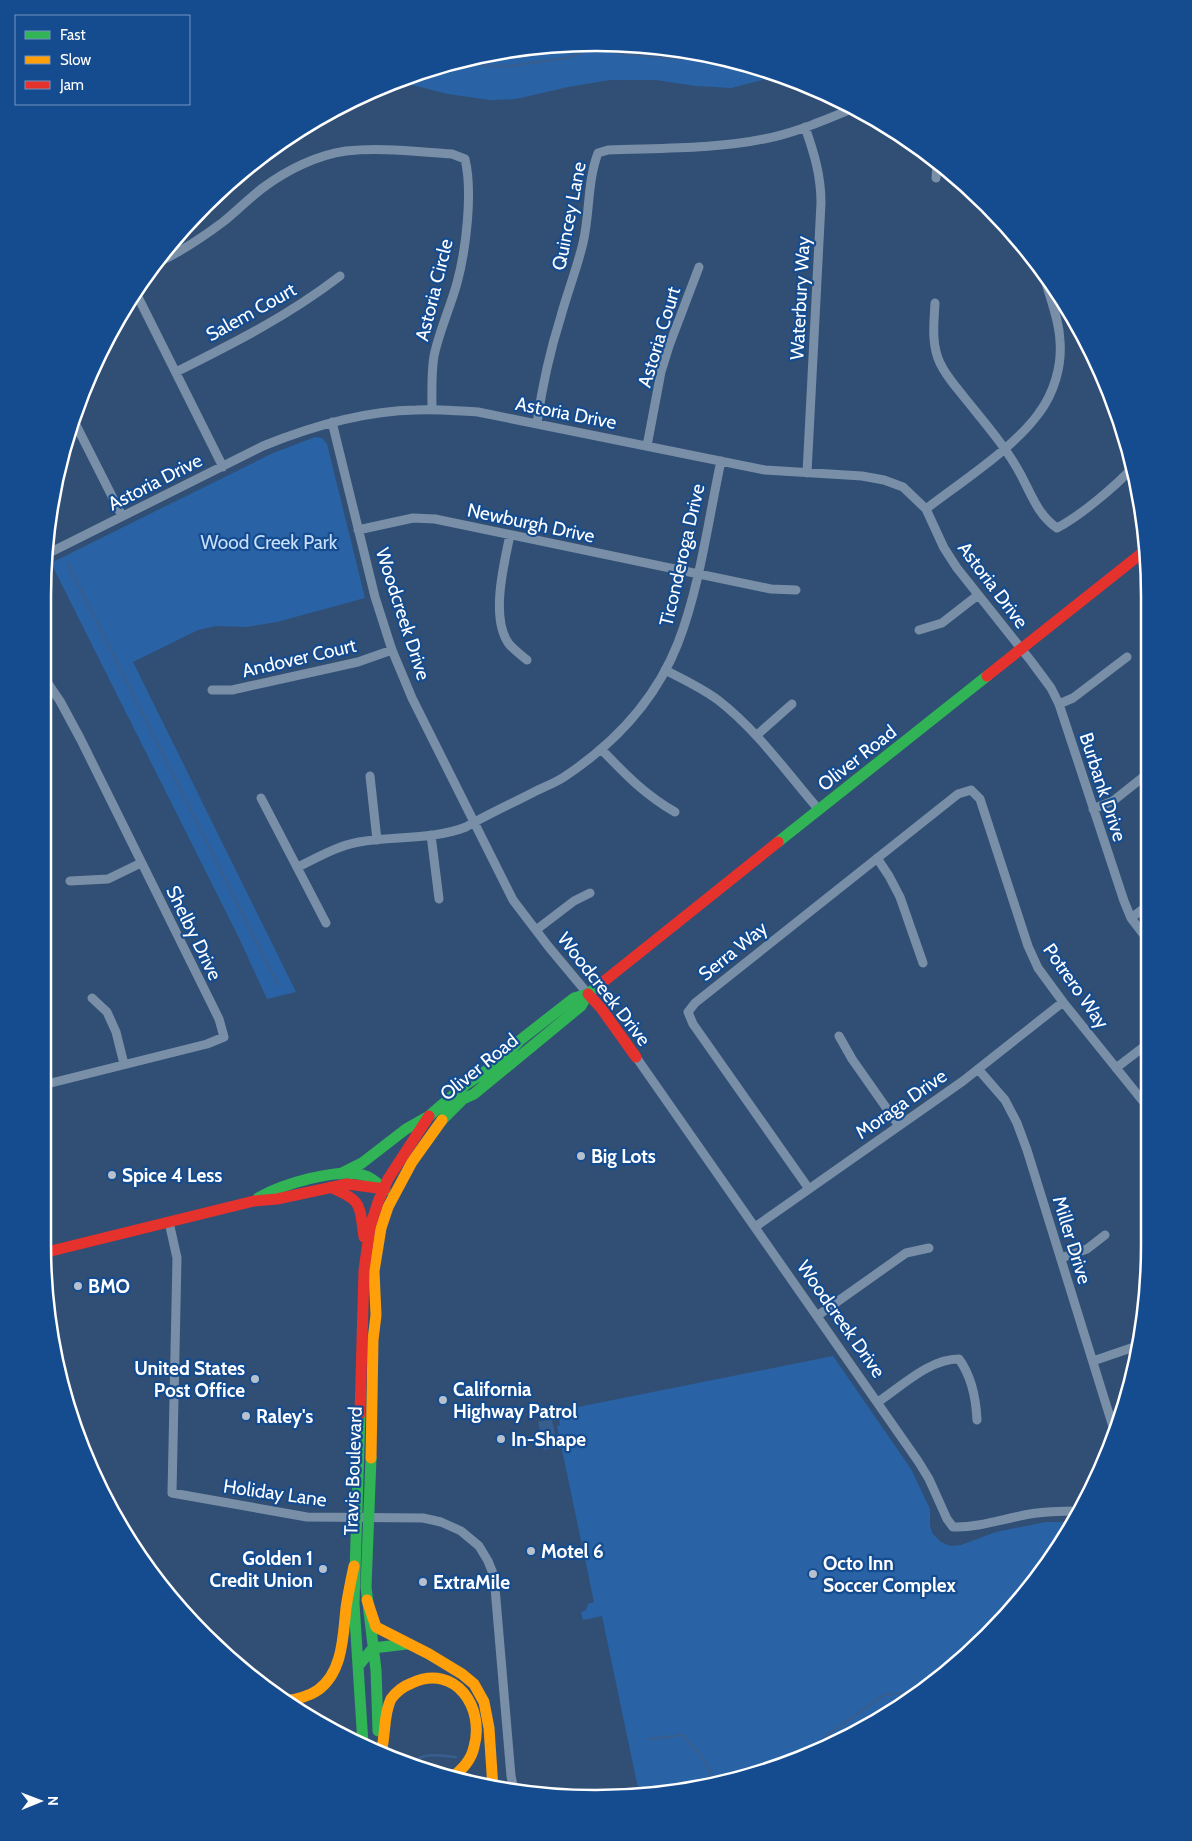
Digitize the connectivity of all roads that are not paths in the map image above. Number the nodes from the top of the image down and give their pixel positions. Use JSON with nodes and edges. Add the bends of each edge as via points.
{"nodes":[{"id":1,"x":845,"y":111,"type":"edge"},
{"id":2,"x":805,"y":127,"type":"junction"},
{"id":3,"x":936,"y":171,"type":"edge"},
{"id":4,"x":936,"y":178,"type":"dead end"},
{"id":5,"x":170,"y":256,"type":"edge"},
{"id":6,"x":698,"y":268,"type":"dead end"},
{"id":7,"x":340,"y":276,"type":"dead end"},
{"id":8,"x":1049,"y":293,"type":"edge"},
{"id":9,"x":139,"y":299,"type":"edge"},
{"id":10,"x":935,"y":303,"type":"dead end"},
{"id":11,"x":176,"y":372,"type":"junction"},
{"id":12,"x":432,"y":410,"type":"junction"},
{"id":13,"x":332,"y":422,"type":"junction"},
{"id":14,"x":536,"y":423,"type":"junction"},
{"id":15,"x":78,"y":428,"type":"edge"},
{"id":16,"x":647,"y":446,"type":"junction"},
{"id":17,"x":1004,"y":448,"type":"junction"},
{"id":18,"x":721,"y":462,"type":"junction"},
{"id":19,"x":222,"y":467,"type":"junction"},
{"id":20,"x":807,"y":473,"type":"junction"},
{"id":21,"x":1126,"y":474,"type":"edge"},
{"id":22,"x":926,"y":509,"type":"junction"},
{"id":23,"x":122,"y":516,"type":"junction"},
{"id":24,"x":358,"y":530,"type":"junction"},
{"id":25,"x":510,"y":535,"type":"junction"},
{"id":26,"x":53,"y":551,"type":"edge"},
{"id":27,"x":1139,"y":554,"type":"edge"},
{"id":28,"x":697,"y":574,"type":"junction"},
{"id":29,"x":796,"y":590,"type":"dead end"},
{"id":30,"x":978,"y":595,"type":"junction"},
{"id":31,"x":919,"y":630,"type":"dead end"},
{"id":32,"x":1021,"y":649,"type":"junction"},
{"id":33,"x":392,"y":650,"type":"junction"},
{"id":34,"x":1127,"y":657,"type":"dead end"},
{"id":35,"x":527,"y":660,"type":"dead end"},
{"id":36,"x":665,"y":670,"type":"junction"},
{"id":37,"x":51,"y":688,"type":"edge"},
{"id":38,"x":212,"y":690,"type":"dead end"},
{"id":39,"x":792,"y":704,"type":"dead end"},
{"id":40,"x":1059,"y":704,"type":"junction"},
{"id":41,"x":756,"y":735,"type":"junction"},
{"id":42,"x":601,"y":749,"type":"junction"},
{"id":43,"x":370,"y":776,"type":"dead end"},
{"id":44,"x":1141,"y":779,"type":"edge"},
{"id":45,"x":971,"y":790,"type":"joint"},
{"id":46,"x":261,"y":798,"type":"dead end"},
{"id":47,"x":1093,"y":809,"type":"junction"},
{"id":48,"x":819,"y":810,"type":"junction"},
{"id":49,"x":675,"y":812,"type":"dead end"},
{"id":50,"x":474,"y":822,"type":"junction"},
{"id":51,"x":431,"y":835,"type":"junction"},
{"id":52,"x":376,"y":840,"type":"junction"},
{"id":53,"x":877,"y":858,"type":"junction"},
{"id":54,"x":141,"y":863,"type":"junction"},
{"id":55,"x":298,"y":868,"type":"junction"},
{"id":56,"x":70,"y":881,"type":"dead end"},
{"id":57,"x":590,"y":893,"type":"dead end"},
{"id":58,"x":439,"y":899,"type":"dead end"},
{"id":59,"x":1141,"y":910,"type":"edge"},
{"id":60,"x":1131,"y":918,"type":"junction"},
{"id":61,"x":326,"y":923,"type":"dead end"},
{"id":62,"x":536,"y":930,"type":"junction"},
{"id":63,"x":1141,"y":932,"type":"edge"},
{"id":64,"x":923,"y":963,"type":"dead end"},
{"id":65,"x":588,"y":994,"type":"junction"},
{"id":66,"x":92,"y":998,"type":"dead end"},
{"id":67,"x":1063,"y":1002,"type":"junction"},
{"id":68,"x":839,"y":1036,"type":"dead end"},
{"id":69,"x":1141,"y":1049,"type":"edge"},
{"id":70,"x":636,"y":1057,"type":"joint"},
{"id":71,"x":124,"y":1064,"type":"junction"},
{"id":72,"x":1116,"y":1068,"type":"junction"},
{"id":73,"x":978,"y":1069,"type":"junction"},
{"id":74,"x":51,"y":1083,"type":"edge"},
{"id":75,"x":1141,"y":1099,"type":"edge"},
{"id":76,"x":429,"y":1116,"type":"junction"},
{"id":77,"x":899,"y":1126,"type":"junction"},
{"id":78,"x":340,"y":1174,"type":"junction"},
{"id":79,"x":330,"y":1187,"type":"junction"},
{"id":80,"x":809,"y":1189,"type":"junction"},
{"id":81,"x":390,"y":1192,"type":"junction"},
{"id":82,"x":254,"y":1201,"type":"junction"},
{"id":83,"x":169,"y":1222,"type":"junction"},
{"id":84,"x":754,"y":1227,"type":"junction"},
{"id":85,"x":1105,"y":1235,"type":"dead end"},
{"id":86,"x":366,"y":1246,"type":"junction"},
{"id":87,"x":929,"y":1248,"type":"dead end"},
{"id":88,"x":51,"y":1251,"type":"edge"},
{"id":89,"x":1061,"y":1258,"type":"junction"},
{"id":90,"x":817,"y":1316,"type":"junction"},
{"id":91,"x":1130,"y":1348,"type":"edge"},
{"id":92,"x":1093,"y":1361,"type":"junction"},
{"id":93,"x":878,"y":1402,"type":"junction"},
{"id":94,"x":977,"y":1420,"type":"dead end"},
{"id":95,"x":1111,"y":1421,"type":"edge"},
{"id":96,"x":1071,"y":1511,"type":"edge"},
{"id":97,"x":356,"y":1517,"type":"junction"},
{"id":98,"x":369,"y":1517,"type":"junction"},
{"id":99,"x":354,"y":1566,"type":"junction"},
{"id":100,"x":367,"y":1600,"type":"junction"},
{"id":101,"x":410,"y":1644,"type":"junction"},
{"id":102,"x":373,"y":1648,"type":"junction"},
{"id":103,"x":359,"y":1664,"type":"junction"},
{"id":104,"x":296,"y":1700,"type":"edge"},
{"id":105,"x":362,"y":1737,"type":"edge"},
{"id":106,"x":380,"y":1744,"type":"edge"},
{"id":107,"x":383,"y":1746,"type":"edge"},
{"id":108,"x":460,"y":1772,"type":"edge"},
{"id":109,"x":492,"y":1779,"type":"edge"},
{"id":110,"x":513,"y":1783,"type":"edge"}],
"edges":[{"from":1,"to":2,"type":"street","name":"Quincey Lane"},
{"from":2,"to":14,"type":"street","name":"Quincey Lane","via":[[747,142],[598,153],[593,166],[578,265],[550,354]]},
{"from":2,"to":20,"type":"street","name":"Waterbury Way","via":[[821,183]]},
{"from":3,"to":4,"type":"street"},
{"from":5,"to":12,"type":"street","name":"Astoria Circle","via":[[224,221],[264,187],[292,169],[321,157],[367,150],[452,154],[465,159],[468,173],[463,259],[434,356]]},
{"from":6,"to":16,"type":"street","name":"Astoria Court","via":[[661,372]]},
{"from":7,"to":11,"type":"street","name":"Salem Court","via":[[270,324]]},
{"from":8,"to":17,"type":"street","via":[[1058,325],[1058,372],[1040,413]]},
{"from":9,"to":11,"type":"street"},
{"from":10,"to":17,"type":"street","via":[[933,333],[940,363]]},
{"from":11,"to":19,"type":"street"},
{"from":12,"to":13,"type":"street","name":"Astoria Drive","via":[[371,414]]},
{"from":12,"to":14,"type":"street","name":"Astoria Drive","via":[[478,412]]},
{"from":13,"to":19,"type":"street","name":"Astoria Drive","via":[[296,432]]},
{"from":13,"to":24,"type":"street","name":"Woodcreek Drive"},
{"from":14,"to":16,"type":"street","name":"Astoria Drive"},
{"from":15,"to":23,"type":"street"},
{"from":16,"to":18,"type":"street","name":"Astoria Drive"},
{"from":17,"to":21,"type":"street","via":[[1035,502],[1057,528]]},
{"from":17,"to":22,"type":"street"},
{"from":18,"to":20,"type":"street","name":"Astoria Drive"},
{"from":18,"to":28,"type":"street","name":"Ticonderoga Drive"},
{"from":19,"to":23,"type":"street","name":"Astoria Drive"},
{"from":20,"to":22,"type":"street","name":"Astoria Drive","via":[[884,480],[903,487]]},
{"from":22,"to":30,"type":"street","name":"Astoria Drive","via":[[944,548]]},
{"from":23,"to":26,"type":"street","name":"Astoria Drive"},
{"from":24,"to":25,"type":"street","name":"Newburgh Drive","via":[[413,518],[435,519]]},
{"from":24,"to":33,"type":"street","name":"Woodcreek Drive"},
{"from":25,"to":28,"type":"street","name":"Newburgh Drive"},
{"from":25,"to":35,"type":"street","via":[[502,578],[501,618],[510,644]]},
{"from":27,"to":32,"type":"main road","name":"Oliver Road"},
{"from":28,"to":29,"type":"street","name":"Newburgh Drive","via":[[771,589]]},
{"from":28,"to":36,"type":"street","name":"Ticonderoga Drive","via":[[678,643]]},
{"from":30,"to":31,"type":"street","via":[[942,623]]},
{"from":30,"to":32,"type":"street","name":"Astoria Drive"},
{"from":32,"to":40,"type":"street","name":"Burbank Drive","via":[[1051,688]]},
{"from":32,"to":48,"type":"main road","name":"Oliver Road"},
{"from":33,"to":38,"type":"street","name":"Andover Court","via":[[358,662],[232,690]]},
{"from":33,"to":50,"type":"street","name":"Woodcreek Drive","via":[[412,698]]},
{"from":34,"to":40,"type":"street","via":[[1073,698]]},
{"from":36,"to":41,"type":"street","via":[[717,700]]},
{"from":36,"to":42,"type":"street","name":"Ticonderoga Drive","via":[[647,700]]},
{"from":37,"to":54,"type":"street","name":"Shelby Drive","via":[[81,740]]},
{"from":39,"to":41,"type":"street"},
{"from":40,"to":47,"type":"street","name":"Burbank Drive"},
{"from":41,"to":48,"type":"street"},
{"from":42,"to":49,"type":"street","via":[[654,800]]},
{"from":42,"to":50,"type":"street","name":"Ticonderoga Drive","via":[[562,778]]},
{"from":43,"to":52,"type":"street"},
{"from":44,"to":47,"type":"street","via":[[1113,801]]},
{"from":45,"to":53,"type":"street","name":"Serra Way","via":[[958,794]]},
{"from":45,"to":67,"type":"street","name":"Potrero Way","via":[[980,799],[1028,946],[1038,968]]},
{"from":46,"to":55,"type":"street"},
{"from":47,"to":60,"type":"street","name":"Burbank Drive"},
{"from":48,"to":65,"type":"main road","name":"Oliver Road"},
{"from":50,"to":51,"type":"street","name":"Ticonderoga Drive","via":[[457,830]]},
{"from":50,"to":62,"type":"street","name":"Woodcreek Drive","via":[[513,900]]},
{"from":51,"to":52,"type":"street","name":"Ticonderoga Drive"},
{"from":51,"to":58,"type":"street"},
{"from":52,"to":55,"type":"street","name":"Ticonderoga Drive","via":[[338,848]]},
{"from":53,"to":64,"type":"street","via":[[900,897]]},
{"from":53,"to":80,"type":"street","name":"Serra Way","via":[[695,1002],[688,1012],[693,1024]]},
{"from":54,"to":56,"type":"street","via":[[108,879]]},
{"from":54,"to":71,"type":"street","name":"Shelby Drive","via":[[219,1019],[224,1037]]},
{"from":55,"to":61,"type":"street"},
{"from":57,"to":62,"type":"street"},
{"from":59,"to":60,"type":"street"},
{"from":60,"to":63,"type":"street","name":"Burbank Drive"},
{"from":62,"to":65,"type":"street","name":"Woodcreek Drive"},
{"from":65,"to":70,"type":"main road","name":"Woodcreek Drive"},
{"from":65,"to":76,"type":"main road","name":"Oliver Road","via":[[574,998]]},
{"from":65,"to":81,"type":"main road","name":"Oliver Road","via":[[581,1006],[474,1094],[463,1099],[439,1123]]},
{"from":66,"to":71,"type":"street","via":[[107,1012]]},
{"from":67,"to":72,"type":"street","name":"Potrero Way"},
{"from":67,"to":73,"type":"street","name":"Moraga Drive"},
{"from":68,"to":77,"type":"street"},
{"from":69,"to":72,"type":"street"},
{"from":70,"to":84,"type":"street","name":"Woodcreek Drive"},
{"from":71,"to":74,"type":"street","name":"Shelby Drive"},
{"from":72,"to":75,"type":"street","name":"Potrero Way"},
{"from":73,"to":77,"type":"street","name":"Moraga Drive"},
{"from":73,"to":89,"type":"street","name":"Miller Drive","via":[[1005,1100],[1018,1123]]},
{"from":76,"to":78,"type":"main road","name":"Oliver Road","via":[[406,1129],[362,1163]]},
{"from":76,"to":81,"type":"main road","name":"Oliver Road","via":[[404,1153]]},
{"from":77,"to":80,"type":"street","name":"Moraga Drive"},
{"from":78,"to":81,"type":"main road","name":"Oliver Road","via":[[362,1175]]},
{"from":78,"to":82,"type":"main road","name":"Oliver Road","via":[[265,1192]]},
{"from":79,"to":81,"type":"main road","name":"Oliver Road","via":[[344,1184]]},
{"from":79,"to":82,"type":"main road","name":"Oliver Road"},
{"from":79,"to":86,"type":"main road","via":[[358,1203]]},
{"from":80,"to":84,"type":"street","name":"Moraga Drive"},
{"from":81,"to":86,"type":"main road","name":"Travis Boulevard","via":[[378,1202]]},
{"from":81,"to":98,"type":"main road","name":"Travis Boulevard","via":[[374,1271],[376,1315],[372,1340]]},
{"from":82,"to":83,"type":"main road","name":"Oliver Road"},
{"from":83,"to":88,"type":"main road","name":"Oliver Road"},
{"from":83,"to":97,"type":"street","name":"Holiday Lane","via":[[177,1258],[172,1493],[307,1517]]},
{"from":84,"to":90,"type":"street","name":"Woodcreek Drive"},
{"from":85,"to":89,"type":"street","via":[[1087,1249]]},
{"from":86,"to":97,"type":"main road","name":"Travis Boulevard"},
{"from":87,"to":90,"type":"street","via":[[906,1253]]},
{"from":89,"to":92,"type":"street","name":"Miller Drive"},
{"from":90,"to":93,"type":"street","name":"Woodcreek Drive"},
{"from":91,"to":92,"type":"street"},
{"from":92,"to":95,"type":"street","name":"Miller Drive"},
{"from":93,"to":94,"type":"street","via":[[929,1367],[959,1358],[966,1368],[976,1398]]},
{"from":93,"to":96,"type":"street","name":"Woodcreek Drive","via":[[922,1467],[946,1519],[953,1527]]},
{"from":97,"to":98,"type":"street","name":"Holiday Lane"},
{"from":97,"to":99,"type":"main road","name":"Travis Boulevard"},
{"from":98,"to":100,"type":"main road","name":"Travis Boulevard"},
{"from":98,"to":110,"type":"street","name":"Holiday Lane","via":[[423,1518],[453,1526],[470,1537],[488,1561],[496,1590]]},
{"from":99,"to":103,"type":"main road","name":"Travis Boulevard"},
{"from":99,"to":104,"type":"main road","via":[[337,1666],[322,1688]]},
{"from":100,"to":101,"type":"main road","via":[[376,1627]]},
{"from":100,"to":102,"type":"main road","name":"Travis Boulevard"},
{"from":101,"to":102,"type":"main road"},
{"from":101,"to":109,"type":"main road","via":[[474,1684],[484,1702]]},
{"from":102,"to":103,"type":"main road"},
{"from":102,"to":106,"type":"main road","name":"Travis Boulevard"},
{"from":103,"to":105,"type":"main road","name":"Travis Boulevard"},
{"from":107,"to":108,"type":"main road","via":[[386,1716],[392,1700],[404,1686],[429,1678],[443,1679],[458,1686],[470,1699],[477,1715],[475,1750]]}]}
